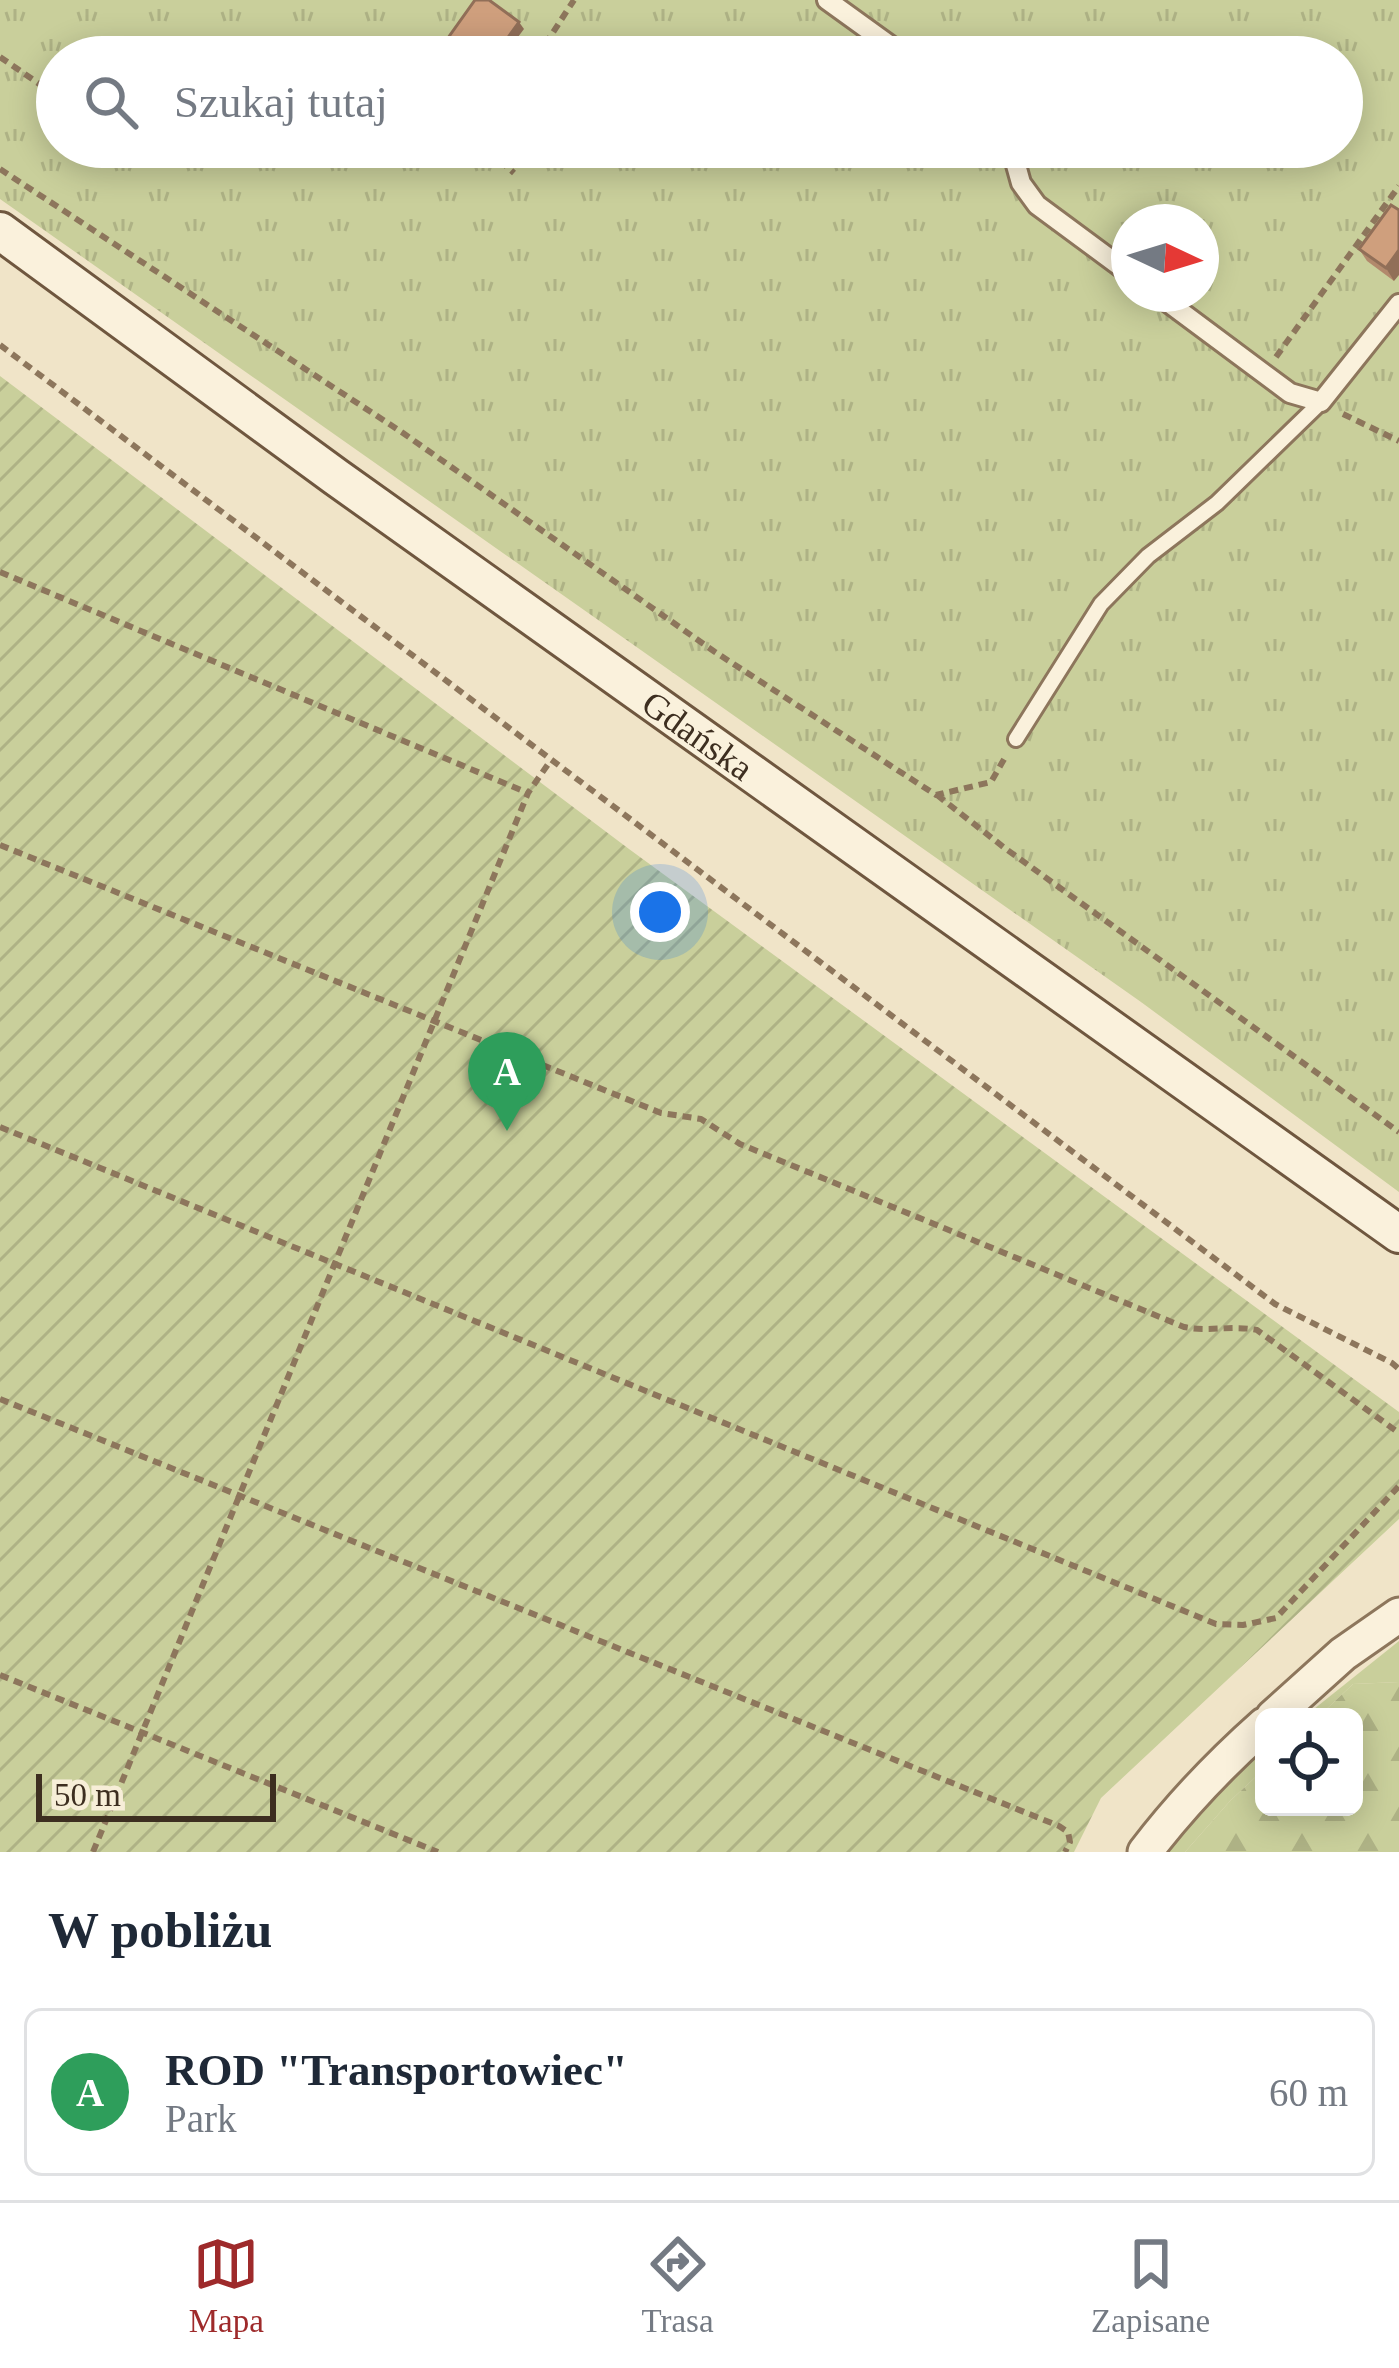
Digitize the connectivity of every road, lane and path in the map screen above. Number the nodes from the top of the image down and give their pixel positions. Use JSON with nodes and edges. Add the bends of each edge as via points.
{"nodes":[{"id":1,"x":574,"y":0,"type":"edge"},
{"id":2,"x":827,"y":0,"type":"edge"},
{"id":3,"x":551,"y":36,"type":"edge"},
{"id":4,"x":877,"y":36,"type":"edge"},
{"id":5,"x":0,"y":57,"type":"edge"},
{"id":6,"x":36,"y":82,"type":"edge"},
{"id":7,"x":508,"y":168,"type":"edge"},
{"id":8,"x":1017,"y":168,"type":"edge"},
{"id":9,"x":0,"y":169,"type":"edge"},
{"id":10,"x":514,"y":173,"type":"dead end"},
{"id":11,"x":1399,"y":186,"type":"edge"},
{"id":12,"x":0,"y":231,"type":"edge"},
{"id":13,"x":1111,"y":260,"type":"edge"},
{"id":14,"x":1399,"y":304,"type":"edge"},
{"id":15,"x":1181,"y":312,"type":"edge"},
{"id":16,"x":0,"y":345,"type":"edge"},
{"id":17,"x":1264,"y":374,"type":"junction"},
{"id":18,"x":1321,"y":402,"type":"junction"},
{"id":19,"x":1399,"y":441,"type":"edge"},
{"id":20,"x":0,"y":572,"type":"edge"},
{"id":21,"x":1016,"y":739,"type":"joint"},
{"id":22,"x":551,"y":760,"type":"junction"},
{"id":23,"x":528,"y":794,"type":"junction"},
{"id":24,"x":937,"y":795,"type":"junction"},
{"id":25,"x":0,"y":845,"type":"edge"},
{"id":26,"x":435,"y":1021,"type":"junction"},
{"id":27,"x":0,"y":1127,"type":"edge"},
{"id":28,"x":1399,"y":1132,"type":"edge"},
{"id":29,"x":1399,"y":1234,"type":"edge"},
{"id":30,"x":335,"y":1264,"type":"junction"},
{"id":31,"x":1396,"y":1366,"type":"edge"},
{"id":32,"x":0,"y":1399,"type":"edge"},
{"id":33,"x":1399,"y":1433,"type":"edge"},
{"id":34,"x":1399,"y":1486,"type":"edge"},
{"id":35,"x":240,"y":1495,"type":"junction"},
{"id":36,"x":1399,"y":1615,"type":"edge"},
{"id":37,"x":0,"y":1675,"type":"edge"},
{"id":38,"x":1283,"y":1708,"type":"edge"},
{"id":39,"x":142,"y":1733,"type":"junction"},
{"id":40,"x":1255,"y":1733,"type":"edge"},
{"id":41,"x":93,"y":1852,"type":"edge"},
{"id":42,"x":438,"y":1852,"type":"edge"},
{"id":43,"x":1065,"y":1852,"type":"edge"},
{"id":44,"x":1145,"y":1852,"type":"edge"}],
"edges":[{"from":1,"to":3,"type":"path"},
{"from":2,"to":4,"type":"street"},
{"from":5,"to":6,"type":"path"},
{"from":7,"to":10,"type":"path"},
{"from":8,"to":13,"type":"street","via":[[1037,205]]},
{"from":9,"to":24,"type":"path"},
{"from":11,"to":17,"type":"path"},
{"from":12,"to":29,"type":"main road","name":"Gdańska"},
{"from":14,"to":18,"type":"street"},
{"from":15,"to":17,"type":"street"},
{"from":16,"to":22,"type":"path"},
{"from":17,"to":18,"type":"street"},
{"from":18,"to":19,"type":"path"},
{"from":18,"to":21,"type":"lane","via":[[1101,604]]},
{"from":20,"to":23,"type":"path"},
{"from":21,"to":24,"type":"path","via":[[991,782]]},
{"from":22,"to":23,"type":"path"},
{"from":22,"to":31,"type":"path","via":[[1275,1304]]},
{"from":23,"to":26,"type":"path"},
{"from":24,"to":28,"type":"path"},
{"from":25,"to":26,"type":"path"},
{"from":26,"to":30,"type":"path"},
{"from":26,"to":33,"type":"path","via":[[661,1113],[701,1119],[740,1144],[1184,1327],[1256,1330]]},
{"from":27,"to":30,"type":"path"},
{"from":30,"to":34,"type":"path","via":[[1216,1624],[1276,1618]]},
{"from":30,"to":35,"type":"path"},
{"from":32,"to":35,"type":"path"},
{"from":35,"to":39,"type":"path"},
{"from":35,"to":43,"type":"path","via":[[1059,1826],[1068,1832]]},
{"from":36,"to":38,"type":"street"},
{"from":37,"to":39,"type":"path"},
{"from":39,"to":41,"type":"path"},
{"from":39,"to":42,"type":"path"},
{"from":40,"to":44,"type":"street"}]}
